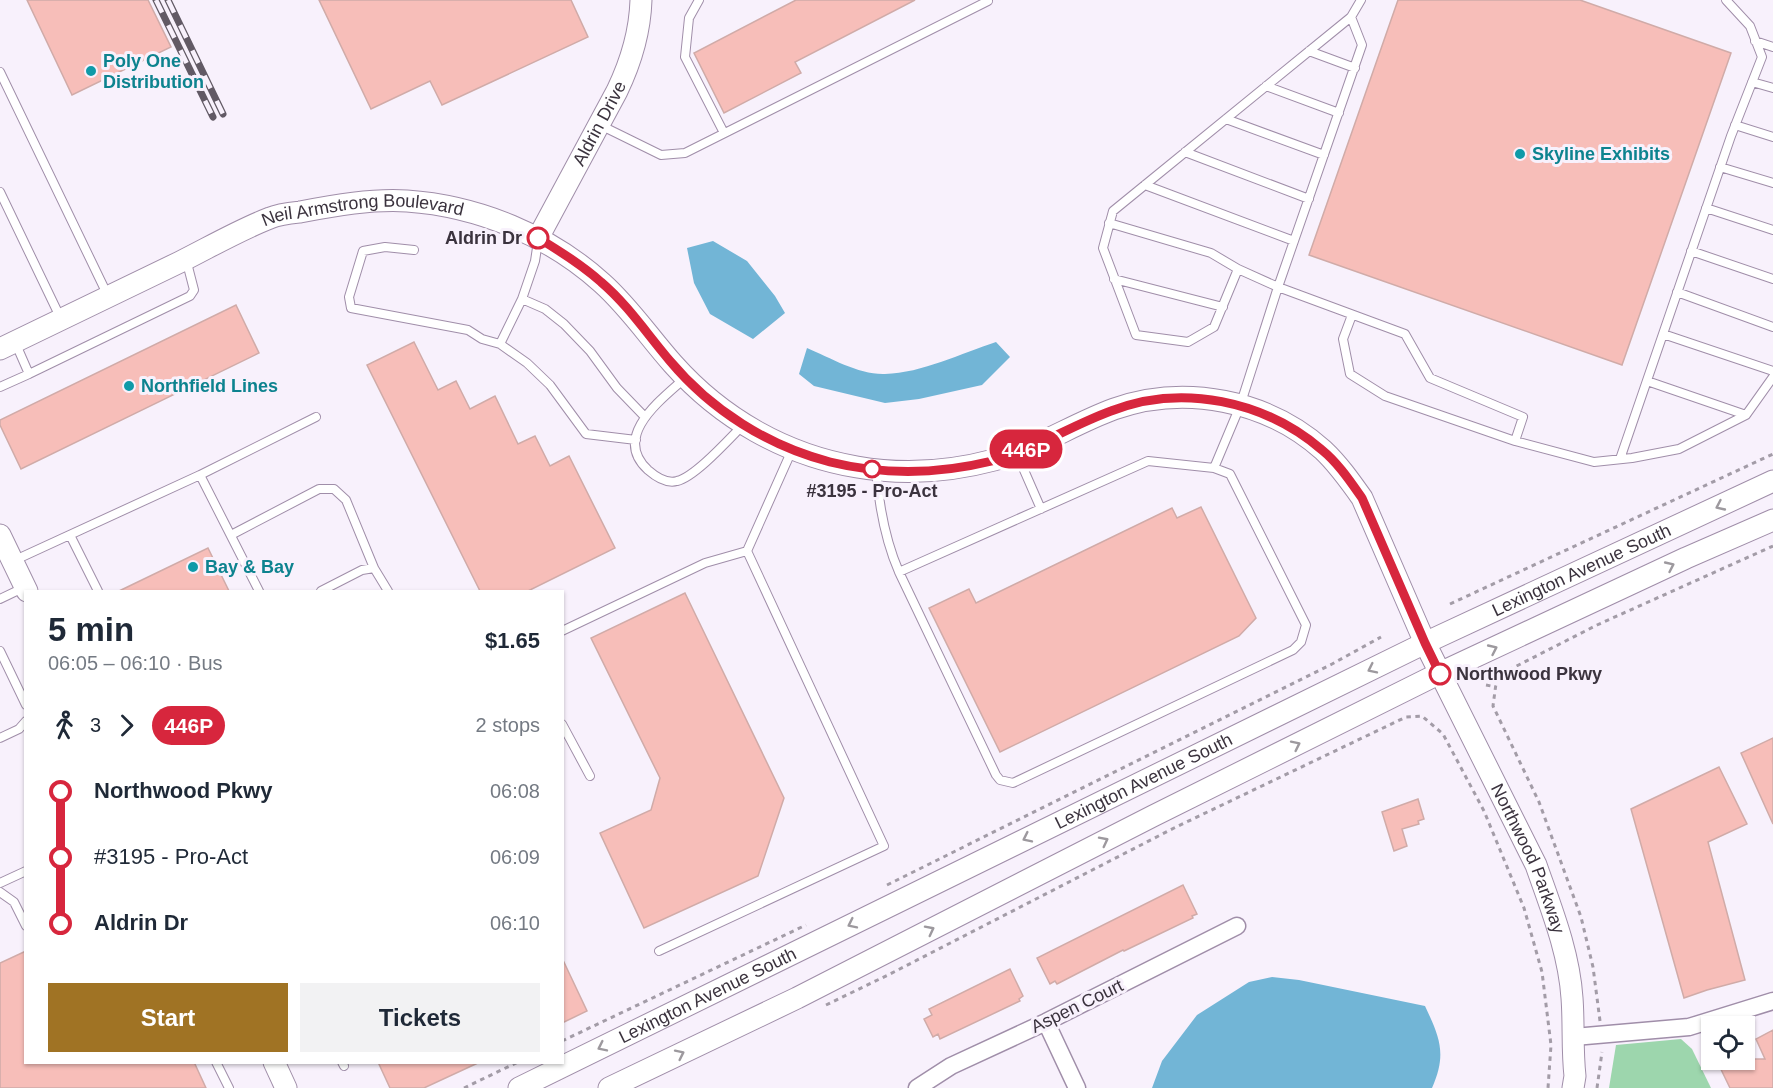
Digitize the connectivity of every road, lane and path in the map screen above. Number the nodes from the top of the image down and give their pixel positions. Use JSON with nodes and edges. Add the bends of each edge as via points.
{"nodes":[{"id":1,"x":641,"y":0,"type":"edge"},
{"id":2,"x":699,"y":0,"type":"edge"},
{"id":3,"x":1361,"y":0,"type":"edge"},
{"id":4,"x":1726,"y":0,"type":"edge"},
{"id":5,"x":988,"y":1,"type":"edge"},
{"id":6,"x":1351,"y":17,"type":"junction"},
{"id":7,"x":1755,"y":41,"type":"junction"},
{"id":8,"x":1773,"y":47,"type":"edge"},
{"id":9,"x":1309,"y":51,"type":"junction"},
{"id":10,"x":1354,"y":68,"type":"junction"},
{"id":11,"x":0,"y":72,"type":"edge"},
{"id":12,"x":1752,"y":82,"type":"junction"},
{"id":13,"x":1266,"y":86,"type":"junction"},
{"id":14,"x":1773,"y":88,"type":"edge"},
{"id":15,"x":1339,"y":113,"type":"junction"},
{"id":16,"x":1226,"y":120,"type":"junction"},
{"id":17,"x":599,"y":124,"type":"junction"},
{"id":18,"x":1735,"y":125,"type":"junction"},
{"id":19,"x":724,"y":133,"type":"junction"},
{"id":20,"x":1773,"y":136,"type":"edge"},
{"id":21,"x":1185,"y":152,"type":"junction"},
{"id":22,"x":1324,"y":155,"type":"junction"},
{"id":23,"x":1720,"y":167,"type":"junction"},
{"id":24,"x":1773,"y":183,"type":"edge"},
{"id":25,"x":1145,"y":185,"type":"junction"},
{"id":26,"x":0,"y":192,"type":"edge"},
{"id":27,"x":1309,"y":198,"type":"junction"},
{"id":28,"x":1706,"y":208,"type":"junction"},
{"id":29,"x":1109,"y":223,"type":"junction"},
{"id":30,"x":1773,"y":230,"type":"edge"},
{"id":31,"x":538,"y":238,"type":"junction"},
{"id":32,"x":1294,"y":241,"type":"junction"},
{"id":33,"x":414,"y":250,"type":"dead end"},
{"id":34,"x":1691,"y":251,"type":"junction"},
{"id":35,"x":186,"y":259,"type":"junction"},
{"id":36,"x":1238,"y":269,"type":"junction"},
{"id":37,"x":1114,"y":279,"type":"junction"},
{"id":38,"x":1773,"y":279,"type":"edge"},
{"id":39,"x":1278,"y":287,"type":"junction"},
{"id":40,"x":1677,"y":292,"type":"junction"},
{"id":41,"x":108,"y":296,"type":"junction"},
{"id":42,"x":522,"y":299,"type":"junction"},
{"id":43,"x":1223,"y":307,"type":"junction"},
{"id":44,"x":1352,"y":315,"type":"junction"},
{"id":45,"x":62,"y":319,"type":"junction"},
{"id":46,"x":1773,"y":327,"type":"edge"},
{"id":47,"x":1663,"y":334,"type":"junction"},
{"id":48,"x":500,"y":344,"type":"junction"},
{"id":49,"x":7,"y":345,"type":"edge"},
{"id":50,"x":1773,"y":371,"type":"edge"},
{"id":51,"x":29,"y":374,"type":"junction"},
{"id":52,"x":1773,"y":377,"type":"edge"},
{"id":53,"x":686,"y":378,"type":"junction"},
{"id":54,"x":1647,"y":381,"type":"junction"},
{"id":55,"x":0,"y":387,"type":"edge"},
{"id":56,"x":1240,"y":406,"type":"junction"},
{"id":57,"x":1746,"y":415,"type":"junction"},
{"id":58,"x":316,"y":417,"type":"dead end"},
{"id":59,"x":645,"y":417,"type":"junction"},
{"id":60,"x":744,"y":424,"type":"junction"},
{"id":61,"x":636,"y":440,"type":"junction"},
{"id":62,"x":1515,"y":441,"type":"junction"},
{"id":63,"x":792,"y":449,"type":"junction"},
{"id":64,"x":1017,"y":453,"type":"junction"},
{"id":65,"x":1773,"y":454,"type":"edge"},
{"id":66,"x":1620,"y":459,"type":"junction"},
{"id":67,"x":1214,"y":468,"type":"junction"},
{"id":68,"x":876,"y":470,"type":"junction"},
{"id":69,"x":200,"y":475,"type":"junction"},
{"id":70,"x":1773,"y":481,"type":"edge"},
{"id":71,"x":1041,"y":509,"type":"junction"},
{"id":72,"x":1773,"y":520,"type":"edge"},
{"id":73,"x":0,"y":535,"type":"edge"},
{"id":74,"x":70,"y":535,"type":"junction"},
{"id":75,"x":231,"y":535,"type":"junction"},
{"id":76,"x":1773,"y":546,"type":"edge"},
{"id":77,"x":747,"y":552,"type":"junction"},
{"id":78,"x":12,"y":562,"type":"junction"},
{"id":79,"x":375,"y":568,"type":"junction"},
{"id":80,"x":899,"y":572,"type":"junction"},
{"id":81,"x":26,"y":589,"type":"edge"},
{"id":82,"x":98,"y":590,"type":"edge"},
{"id":83,"x":258,"y":590,"type":"edge"},
{"id":84,"x":323,"y":590,"type":"edge"},
{"id":85,"x":387,"y":590,"type":"edge"},
{"id":86,"x":0,"y":599,"type":"edge"},
{"id":87,"x":1450,"y":604,"type":"dead end"},
{"id":88,"x":564,"y":630,"type":"edge"},
{"id":89,"x":1381,"y":637,"type":"dead end"},
{"id":90,"x":1425,"y":643,"type":"junction"},
{"id":91,"x":0,"y":651,"type":"edge"},
{"id":92,"x":1440,"y":674,"type":"junction"},
{"id":93,"x":1486,"y":685,"type":"dead end"},
{"id":94,"x":1496,"y":687,"type":"junction"},
{"id":95,"x":24,"y":701,"type":"edge"},
{"id":96,"x":24,"y":723,"type":"edge"},
{"id":97,"x":564,"y":728,"type":"edge"},
{"id":98,"x":0,"y":738,"type":"edge"},
{"id":99,"x":590,"y":776,"type":"dead end"},
{"id":100,"x":24,"y":872,"type":"edge"},
{"id":101,"x":0,"y":883,"type":"edge"},
{"id":102,"x":879,"y":889,"type":"dead end"},
{"id":103,"x":0,"y":892,"type":"edge"},
{"id":104,"x":816,"y":920,"type":"dead end"},
{"id":105,"x":24,"y":922,"type":"edge"},
{"id":106,"x":1237,"y":926,"type":"dead end"},
{"id":107,"x":659,"y":951,"type":"dead end"},
{"id":108,"x":1773,"y":1001,"type":"edge"},
{"id":109,"x":825,"y":1005,"type":"dead end"},
{"id":110,"x":1046,"y":1022,"type":"junction"},
{"id":111,"x":1600,"y":1025,"type":"dead end"},
{"id":112,"x":1574,"y":1037,"type":"junction"},
{"id":113,"x":564,"y":1040,"type":"edge"},
{"id":114,"x":1602,"y":1052,"type":"dead end"},
{"id":115,"x":217,"y":1064,"type":"edge"},
{"id":116,"x":275,"y":1064,"type":"edge"},
{"id":117,"x":514,"y":1064,"type":"edge"},
{"id":118,"x":229,"y":1088,"type":"edge"},
{"id":119,"x":286,"y":1088,"type":"edge"},
{"id":120,"x":464,"y":1088,"type":"edge"},
{"id":121,"x":519,"y":1088,"type":"edge"},
{"id":122,"x":609,"y":1088,"type":"edge"},
{"id":123,"x":917,"y":1088,"type":"edge"},
{"id":124,"x":1077,"y":1088,"type":"edge"},
{"id":125,"x":1548,"y":1088,"type":"edge"},
{"id":126,"x":1573,"y":1088,"type":"edge"},
{"id":127,"x":1597,"y":1088,"type":"edge"}],
"edges":[{"from":1,"to":17,"type":"street","name":"Aldrin Drive","via":[[628,68]]},
{"from":2,"to":19,"type":"lane","via":[[688,18],[685,57]]},
{"from":3,"to":6,"type":"lane"},
{"from":4,"to":7,"type":"lane","via":[[1750,26]]},
{"from":5,"to":19,"type":"lane"},
{"from":6,"to":9,"type":"lane"},
{"from":6,"to":10,"type":"lane","via":[[1362,45]]},
{"from":7,"to":8,"type":"lane"},
{"from":7,"to":12,"type":"lane","via":[[1762,57]]},
{"from":9,"to":10,"type":"lane"},
{"from":9,"to":13,"type":"lane"},
{"from":10,"to":15,"type":"lane"},
{"from":11,"to":41,"type":"lane"},
{"from":12,"to":14,"type":"lane"},
{"from":12,"to":18,"type":"lane"},
{"from":13,"to":15,"type":"lane"},
{"from":13,"to":16,"type":"lane"},
{"from":15,"to":22,"type":"lane"},
{"from":16,"to":21,"type":"lane"},
{"from":16,"to":22,"type":"lane"},
{"from":17,"to":19,"type":"lane","via":[[661,155],[685,153]]},
{"from":17,"to":31,"type":"street","name":"Aldrin Drive"},
{"from":18,"to":20,"type":"lane"},
{"from":18,"to":23,"type":"lane"},
{"from":21,"to":25,"type":"lane"},
{"from":21,"to":27,"type":"lane"},
{"from":22,"to":27,"type":"lane"},
{"from":23,"to":24,"type":"lane"},
{"from":23,"to":28,"type":"lane"},
{"from":25,"to":29,"type":"lane","via":[[1113,211]]},
{"from":25,"to":32,"type":"lane"},
{"from":26,"to":45,"type":"lane"},
{"from":27,"to":32,"type":"lane"},
{"from":28,"to":30,"type":"lane"},
{"from":28,"to":34,"type":"lane"},
{"from":29,"to":36,"type":"lane","via":[[1211,253]]},
{"from":29,"to":37,"type":"lane","via":[[1103,248]]},
{"from":31,"to":35,"type":"street","name":"Neil Armstrong Boulevard","via":[[475,213],[441,205],[374,201],[273,217]]},
{"from":31,"to":42,"type":"lane"},
{"from":31,"to":53,"type":"street","name":"Neil Armstrong Boulevard","via":[[601,282]]},
{"from":32,"to":39,"type":"lane"},
{"from":33,"to":48,"type":"lane","via":[[385,247],[363,251],[349,297],[351,308],[468,330]]},
{"from":34,"to":38,"type":"lane"},
{"from":34,"to":40,"type":"lane"},
{"from":35,"to":41,"type":"street","name":"Neil Armstrong Boulevard"},
{"from":35,"to":51,"type":"lane","via":[[194,290],[190,296]]},
{"from":36,"to":39,"type":"lane"},
{"from":36,"to":43,"type":"lane"},
{"from":37,"to":43,"type":"lane"},
{"from":37,"to":43,"type":"lane","via":[[1136,335],[1188,342],[1214,327]]},
{"from":39,"to":44,"type":"lane"},
{"from":39,"to":56,"type":"lane"},
{"from":40,"to":46,"type":"lane"},
{"from":40,"to":47,"type":"lane"},
{"from":41,"to":45,"type":"street","name":"Neil Armstrong Boulevard"},
{"from":42,"to":48,"type":"lane"},
{"from":42,"to":59,"type":"lane","via":[[545,309],[564,324]]},
{"from":44,"to":62,"type":"lane","via":[[1405,334],[1430,378],[1523,417]]},
{"from":44,"to":62,"type":"lane","via":[[1342,339],[1350,374],[1386,396]]},
{"from":45,"to":49,"type":"street","name":"Neil Armstrong Boulevard"},
{"from":47,"to":50,"type":"lane"},
{"from":47,"to":54,"type":"lane"},
{"from":48,"to":61,"type":"lane","via":[[550,385],[586,434]]},
{"from":49,"to":51,"type":"lane"},
{"from":51,"to":55,"type":"lane"},
{"from":52,"to":57,"type":"lane"},
{"from":53,"to":59,"type":"lane"},
{"from":53,"to":60,"type":"street","name":"Neil Armstrong Boulevard"},
{"from":54,"to":57,"type":"lane"},
{"from":54,"to":66,"type":"lane"},
{"from":56,"to":64,"type":"street","name":"Neil Armstrong Boulevard","via":[[1193,397],[1132,404]]},
{"from":56,"to":67,"type":"lane"},
{"from":56,"to":90,"type":"street","name":"Neil Armstrong Boulevard","via":[[1290,426],[1323,451],[1349,480],[1362,498]]},
{"from":57,"to":66,"type":"lane","via":[[1679,449]]},
{"from":58,"to":69,"type":"lane"},
{"from":59,"to":61,"type":"lane"},
{"from":60,"to":61,"type":"lane","via":[[697,469],[677,481],[660,479],[645,467],[636,450]]},
{"from":60,"to":63,"type":"street","name":"Neil Armstrong Boulevard"},
{"from":62,"to":66,"type":"lane","via":[[1594,462]]},
{"from":63,"to":68,"type":"street","name":"Neil Armstrong Boulevard","via":[[830,462]]},
{"from":63,"to":77,"type":"lane"},
{"from":64,"to":68,"type":"street","name":"Neil Armstrong Boulevard","via":[[939,470]]},
{"from":64,"to":71,"type":"lane"},
{"from":65,"to":87,"type":"path"},
{"from":67,"to":71,"type":"lane","via":[[1148,461]]},
{"from":67,"to":80,"type":"lane","via":[[1230,474],[1286,585],[1306,626],[1301,642],[1293,650],[1013,783],[996,775]]},
{"from":68,"to":80,"type":"lane","via":[[879,505]]},
{"from":69,"to":74,"type":"lane"},
{"from":69,"to":75,"type":"lane"},
{"from":70,"to":90,"type":"street","name":"Lexington Avenue South","one_way":true},
{"from":71,"to":80,"type":"lane"},
{"from":92,"to":72,"type":"street","name":"Lexington Avenue South","one_way":true},
{"from":73,"to":78,"type":"street"},
{"from":74,"to":78,"type":"lane"},
{"from":74,"to":82,"type":"lane"},
{"from":75,"to":79,"type":"lane","via":[[319,489],[334,489],[346,500]]},
{"from":75,"to":83,"type":"lane"},
{"from":76,"to":94,"type":"path","via":[[1507,670],[1497,676]]},
{"from":77,"to":88,"type":"lane","via":[[705,563]]},
{"from":77,"to":107,"type":"lane","via":[[884,846]]},
{"from":78,"to":81,"type":"street"},
{"from":79,"to":84,"type":"lane","via":[[362,570]]},
{"from":79,"to":85,"type":"lane"},
{"from":81,"to":86,"type":"lane"},
{"from":89,"to":102,"type":"path"},
{"from":90,"to":92,"type":"street","name":"Northwood Parkway"},
{"from":90,"to":121,"type":"street","name":"Lexington Avenue South","one_way":true},
{"from":91,"to":95,"type":"lane"},
{"from":92,"to":112,"type":"street","name":"Northwood Parkway","via":[[1536,865],[1551,903],[1564,949]]},
{"from":122,"to":92,"type":"street","name":"Lexington Avenue South","one_way":true,"via":[[797,998]]},
{"from":93,"to":94,"type":"path"},
{"from":94,"to":111,"type":"path","via":[[1493,706],[1539,801],[1581,917],[1593,967]]},
{"from":96,"to":98,"type":"lane"},
{"from":97,"to":99,"type":"lane"},
{"from":100,"to":101,"type":"lane"},
{"from":103,"to":105,"type":"lane","via":[[14,902]]},
{"from":104,"to":113,"type":"path"},
{"from":106,"to":110,"type":"street","name":"Aspen Court"},
{"from":108,"to":112,"type":"street","via":[[1689,1027]]},
{"from":109,"to":125,"type":"path","via":[[1185,823],[1406,717],[1422,716],[1443,734],[1484,811],[1524,908],[1542,972],[1551,1045]]},
{"from":110,"to":123,"type":"street","name":"Aspen Court","via":[[951,1066]]},
{"from":110,"to":124,"type":"street"},
{"from":112,"to":126,"type":"street","name":"Northwood Parkway"},
{"from":114,"to":127,"type":"path"},
{"from":115,"to":118,"type":"lane"},
{"from":116,"to":119,"type":"street"},
{"from":117,"to":120,"type":"path"}]}
